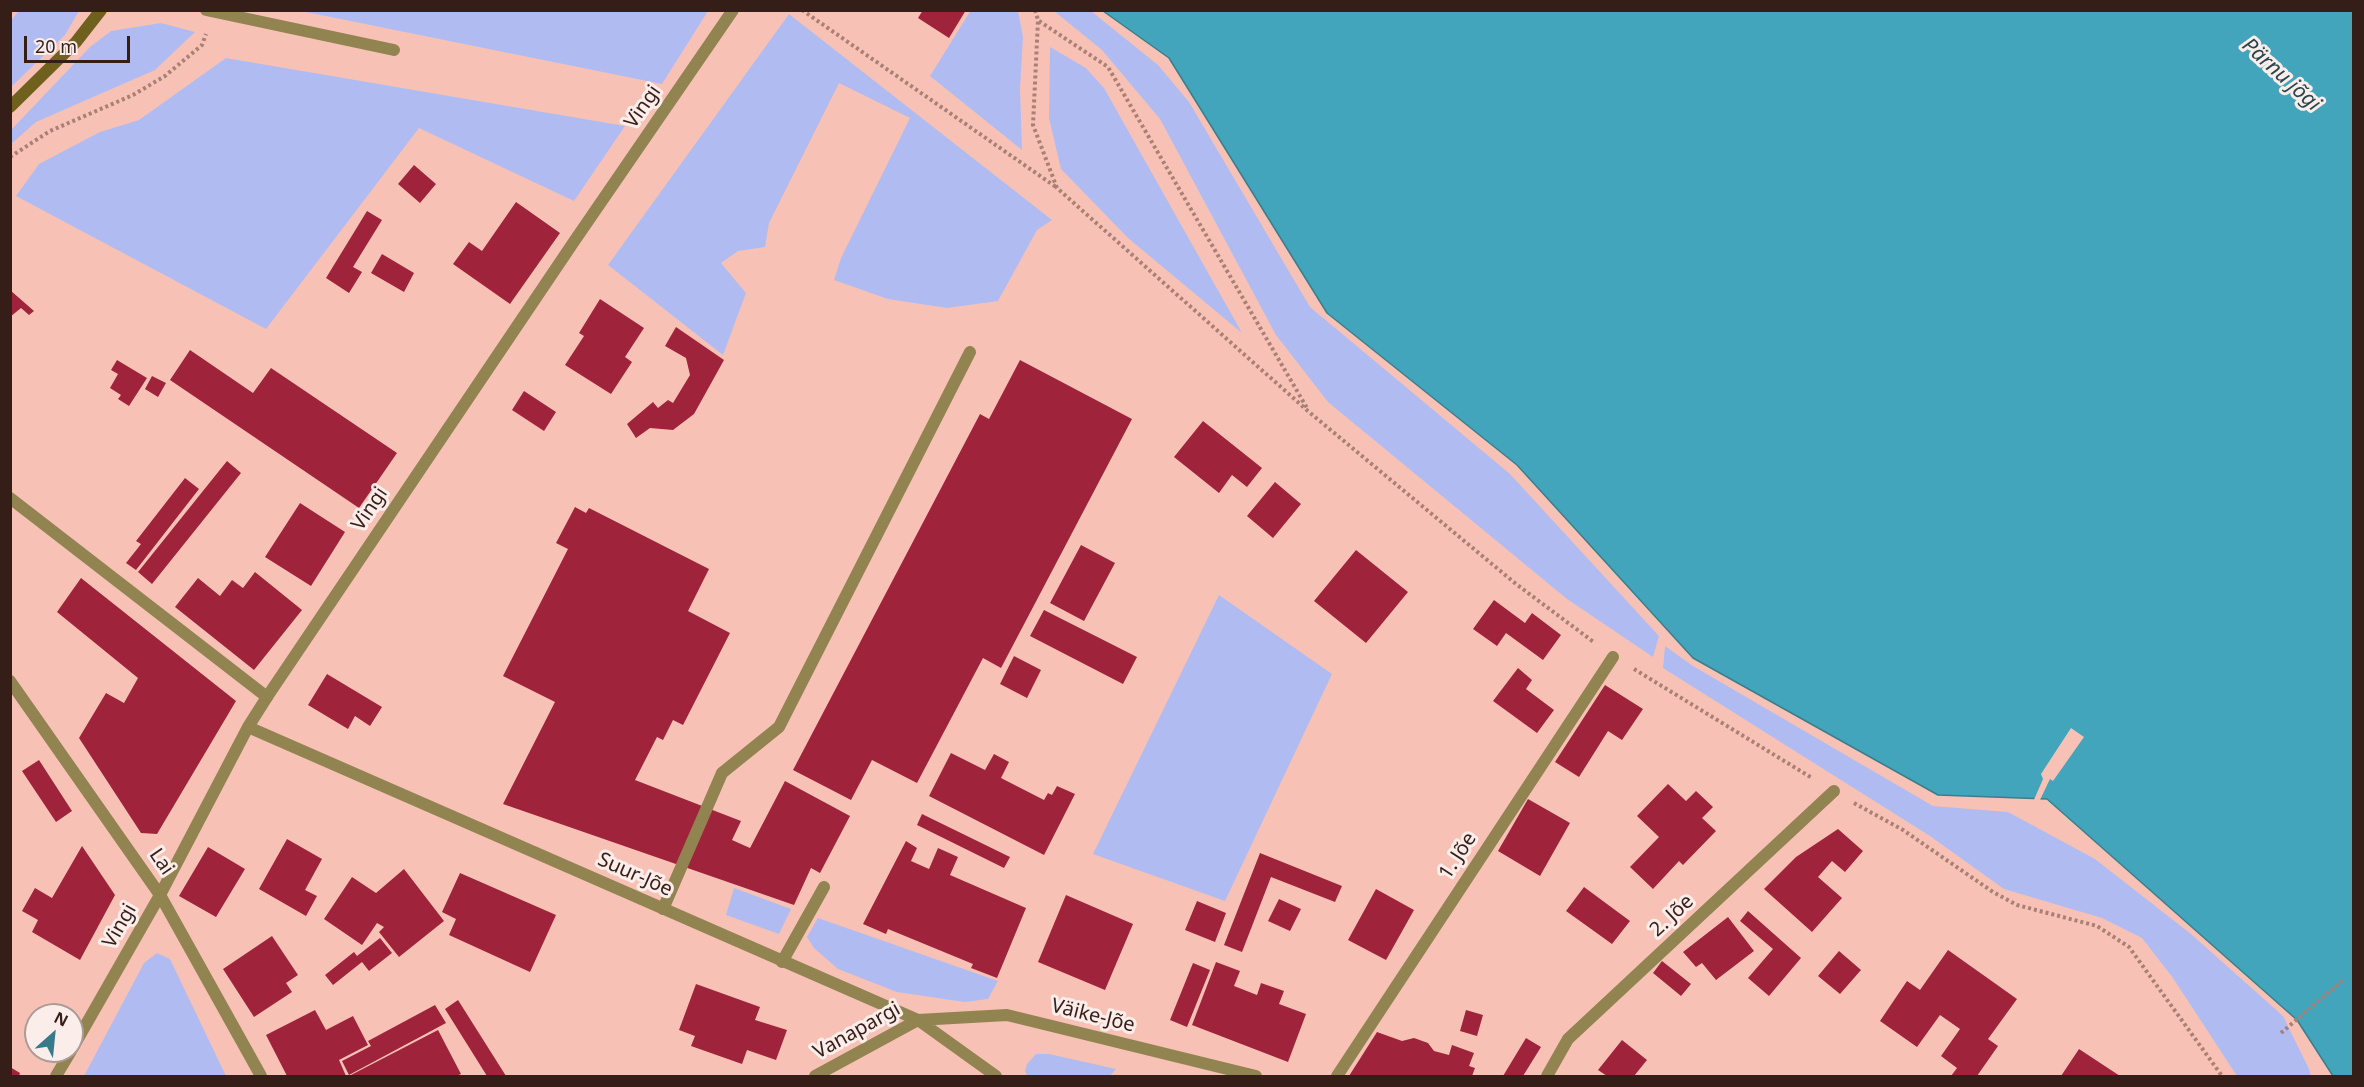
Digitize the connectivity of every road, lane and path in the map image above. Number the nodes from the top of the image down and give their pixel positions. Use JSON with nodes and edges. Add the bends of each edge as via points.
{"nodes":[{"id":1,"x":101,"y":10,"type":"edge"},
{"id":2,"x":733,"y":10,"type":"edge"},
{"id":3,"x":802,"y":10,"type":"edge"},
{"id":4,"x":1035,"y":10,"type":"edge"},
{"id":5,"x":210,"y":11,"type":"edge"},
{"id":6,"x":1038,"y":20,"type":"junction"},
{"id":7,"x":394,"y":50,"type":"dead end"},
{"id":8,"x":10,"y":107,"type":"edge"},
{"id":9,"x":10,"y":157,"type":"edge"},
{"id":10,"x":1057,"y":188,"type":"junction"},
{"id":11,"x":970,"y":352,"type":"dead end"},
{"id":12,"x":1309,"y":412,"type":"junction"},
{"id":13,"x":10,"y":498,"type":"edge"},
{"id":14,"x":1613,"y":657,"type":"junction"},
{"id":15,"x":10,"y":681,"type":"edge"},
{"id":16,"x":15,"y":696,"type":"edge"},
{"id":17,"x":267,"y":697,"type":"junction"},
{"id":18,"x":248,"y":727,"type":"junction"},
{"id":19,"x":1834,"y":791,"type":"junction"},
{"id":20,"x":824,"y":887,"type":"dead end"},
{"id":21,"x":160,"y":895,"type":"junction"},
{"id":22,"x":663,"y":909,"type":"junction"},
{"id":23,"x":782,"y":963,"type":"junction"},
{"id":24,"x":2343,"y":980,"type":"dead end"},
{"id":25,"x":918,"y":1020,"type":"junction"},
{"id":26,"x":84,"y":1027,"type":"edge"},
{"id":27,"x":2281,"y":1032,"type":"dead end"},
{"id":28,"x":64,"y":1063,"type":"edge"},
{"id":29,"x":56,"y":1077,"type":"edge"},
{"id":30,"x":261,"y":1077,"type":"edge"},
{"id":31,"x":815,"y":1077,"type":"edge"},
{"id":32,"x":996,"y":1077,"type":"edge"},
{"id":33,"x":1256,"y":1077,"type":"edge"},
{"id":34,"x":1336,"y":1077,"type":"edge"},
{"id":35,"x":1547,"y":1077,"type":"edge"},
{"id":36,"x":2222,"y":1077,"type":"edge"}],
"edges":[{"from":1,"to":8,"type":"main road","via":[[76,42]]},
{"from":2,"to":17,"type":"street","name":"Vingi"},
{"from":3,"to":10,"type":"path"},
{"from":4,"to":6,"type":"path"},
{"from":5,"to":7,"type":"street"},
{"from":5,"to":9,"type":"path","via":[[202,45],[165,76],[134,95],[50,131]]},
{"from":6,"to":10,"type":"path","via":[[1033,125]]},
{"from":6,"to":12,"type":"path","via":[[1108,67]]},
{"from":10,"to":12,"type":"path"},
{"from":11,"to":22,"type":"street","via":[[779,727],[722,773]]},
{"from":12,"to":14,"type":"path","via":[[1516,584]]},
{"from":13,"to":17,"type":"street"},
{"from":14,"to":19,"type":"path"},
{"from":14,"to":34,"type":"street","name":"1. Jõe"},
{"from":15,"to":16,"type":"street","name":"Lai"},
{"from":16,"to":21,"type":"street","name":"Lai"},
{"from":17,"to":18,"type":"street","name":"Vingi"},
{"from":18,"to":21,"type":"street","name":"Vingi"},
{"from":18,"to":22,"type":"street","name":"Suur-Jõe"},
{"from":19,"to":35,"type":"street","name":"2. Jõe","via":[[1568,1039]]},
{"from":19,"to":36,"type":"path","via":[[1903,830],[2017,905],[2097,926],[2129,947]]},
{"from":20,"to":23,"type":"street"},
{"from":21,"to":26,"type":"street","name":"Vingi"},
{"from":21,"to":30,"type":"street","name":"Lai"},
{"from":22,"to":23,"type":"street","name":"Suur-Jõe"},
{"from":23,"to":25,"type":"street","name":"Suur-Jõe"},
{"from":24,"to":27,"type":"path"},
{"from":25,"to":31,"type":"street","name":"Vanapargi"},
{"from":25,"to":32,"type":"street","name":"Suur-Jõe"},
{"from":25,"to":33,"type":"street","name":"Väike-Jõe","via":[[1007,1015]]},
{"from":28,"to":29,"type":"street","name":"Vingi"}]}
